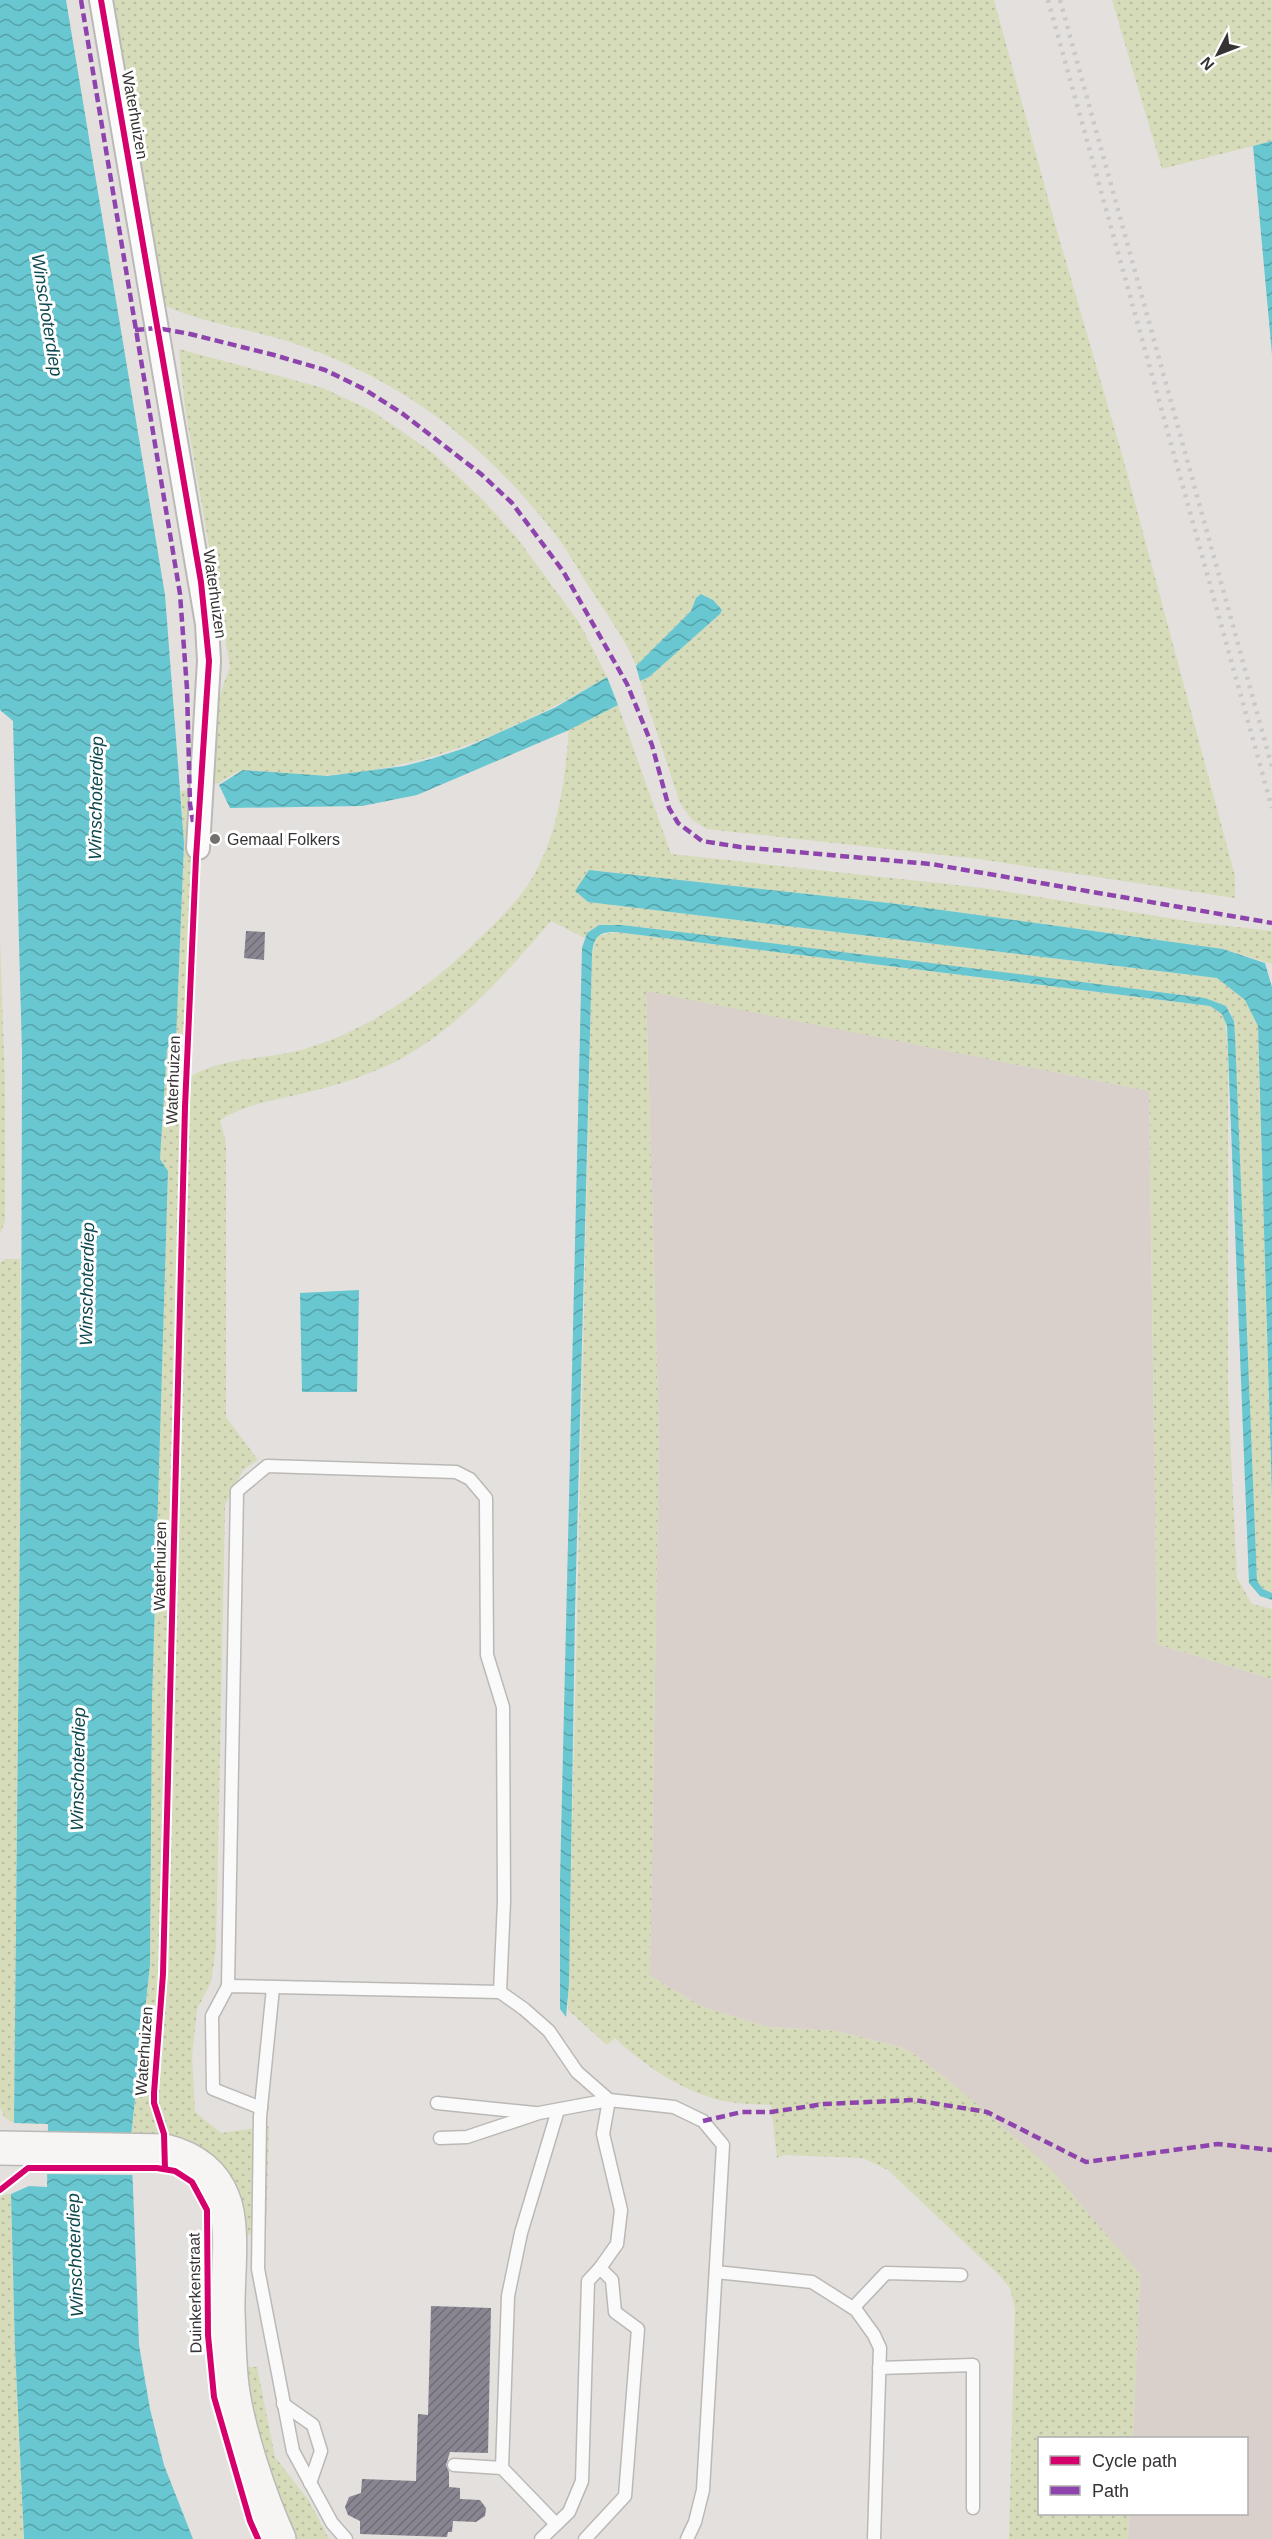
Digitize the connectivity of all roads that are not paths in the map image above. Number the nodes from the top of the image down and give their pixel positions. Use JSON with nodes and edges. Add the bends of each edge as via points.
{"nodes":[{"id":1,"x":101,"y":0,"type":"edge"},
{"id":2,"x":198,"y":848,"type":"dead end"},
{"id":3,"x":228,"y":1986,"type":"junction"},
{"id":4,"x":273,"y":1988,"type":"junction"},
{"id":5,"x":500,"y":1992,"type":"junction"},
{"id":6,"x":609,"y":2100,"type":"junction"},
{"id":7,"x":437,"y":2103,"type":"dead end"},
{"id":8,"x":261,"y":2108,"type":"junction"},
{"id":9,"x":558,"y":2110,"type":"junction"},
{"id":10,"x":539,"y":2113,"type":"junction"},
{"id":11,"x":440,"y":2138,"type":"dead end"},
{"id":12,"x":0,"y":2148,"type":"edge"},
{"id":13,"x":600,"y":2268,"type":"junction"},
{"id":14,"x":716,"y":2272,"type":"junction"},
{"id":15,"x":962,"y":2275,"type":"dead end"},
{"id":16,"x":853,"y":2308,"type":"junction"},
{"id":17,"x":879,"y":2368,"type":"junction"},
{"id":18,"x":283,"y":2404,"type":"junction"},
{"id":19,"x":454,"y":2465,"type":"dead end"},
{"id":20,"x":502,"y":2468,"type":"junction"},
{"id":21,"x":310,"y":2483,"type":"junction"},
{"id":22,"x":973,"y":2508,"type":"dead end"},
{"id":23,"x":556,"y":2524,"type":"junction"},
{"id":24,"x":279,"y":2539,"type":"edge"},
{"id":25,"x":345,"y":2539,"type":"edge"},
{"id":26,"x":541,"y":2539,"type":"edge"},
{"id":27,"x":585,"y":2539,"type":"edge"},
{"id":28,"x":687,"y":2539,"type":"edge"},
{"id":29,"x":874,"y":2539,"type":"edge"}],
"edges":[{"from":1,"to":2,"type":"street","name":"Waterhuizen","via":[[204,603],[209,661]]},
{"from":3,"to":4,"type":"lane"},
{"from":3,"to":5,"type":"lane","via":[[237,1491],[267,1466],[456,1472],[470,1479],[486,1498],[487,1655],[503,1707],[504,1901]]},
{"from":3,"to":8,"type":"lane","via":[[212,2016],[213,2089]]},
{"from":4,"to":5,"type":"lane"},
{"from":4,"to":8,"type":"lane"},
{"from":5,"to":6,"type":"lane","via":[[549,2031],[578,2072]]},
{"from":6,"to":9,"type":"lane"},
{"from":6,"to":13,"type":"lane","via":[[603,2134],[621,2210],[617,2244]]},
{"from":6,"to":14,"type":"lane","via":[[674,2107],[703,2121],[723,2145]]},
{"from":7,"to":10,"type":"lane"},
{"from":8,"to":18,"type":"lane","via":[[258,2269]]},
{"from":9,"to":10,"type":"lane"},
{"from":9,"to":20,"type":"lane","via":[[521,2233],[508,2296]]},
{"from":10,"to":11,"type":"lane","via":[[467,2137]]},
{"from":12,"to":24,"type":"main road","name":"Duinkerkenstraat","via":[[156,2150],[178,2154],[201,2167],[218,2186],[228,2214],[232,2385],[240,2423]]},
{"from":13,"to":23,"type":"lane","via":[[588,2281],[582,2481],[568,2512]]},
{"from":13,"to":27,"type":"lane","via":[[612,2280],[615,2312],[638,2329],[625,2496]]},
{"from":14,"to":16,"type":"lane","via":[[812,2282]]},
{"from":14,"to":28,"type":"lane","via":[[703,2490]]},
{"from":15,"to":16,"type":"lane","via":[[886,2273]]},
{"from":16,"to":17,"type":"lane","via":[[880,2348]]},
{"from":17,"to":22,"type":"lane","via":[[973,2365]]},
{"from":17,"to":29,"type":"lane"},
{"from":18,"to":21,"type":"lane","via":[[293,2451]]},
{"from":18,"to":21,"type":"lane","via":[[313,2425],[321,2451]]},
{"from":19,"to":20,"type":"lane"},
{"from":20,"to":23,"type":"lane"},
{"from":21,"to":25,"type":"lane"},
{"from":23,"to":26,"type":"lane"}]}
